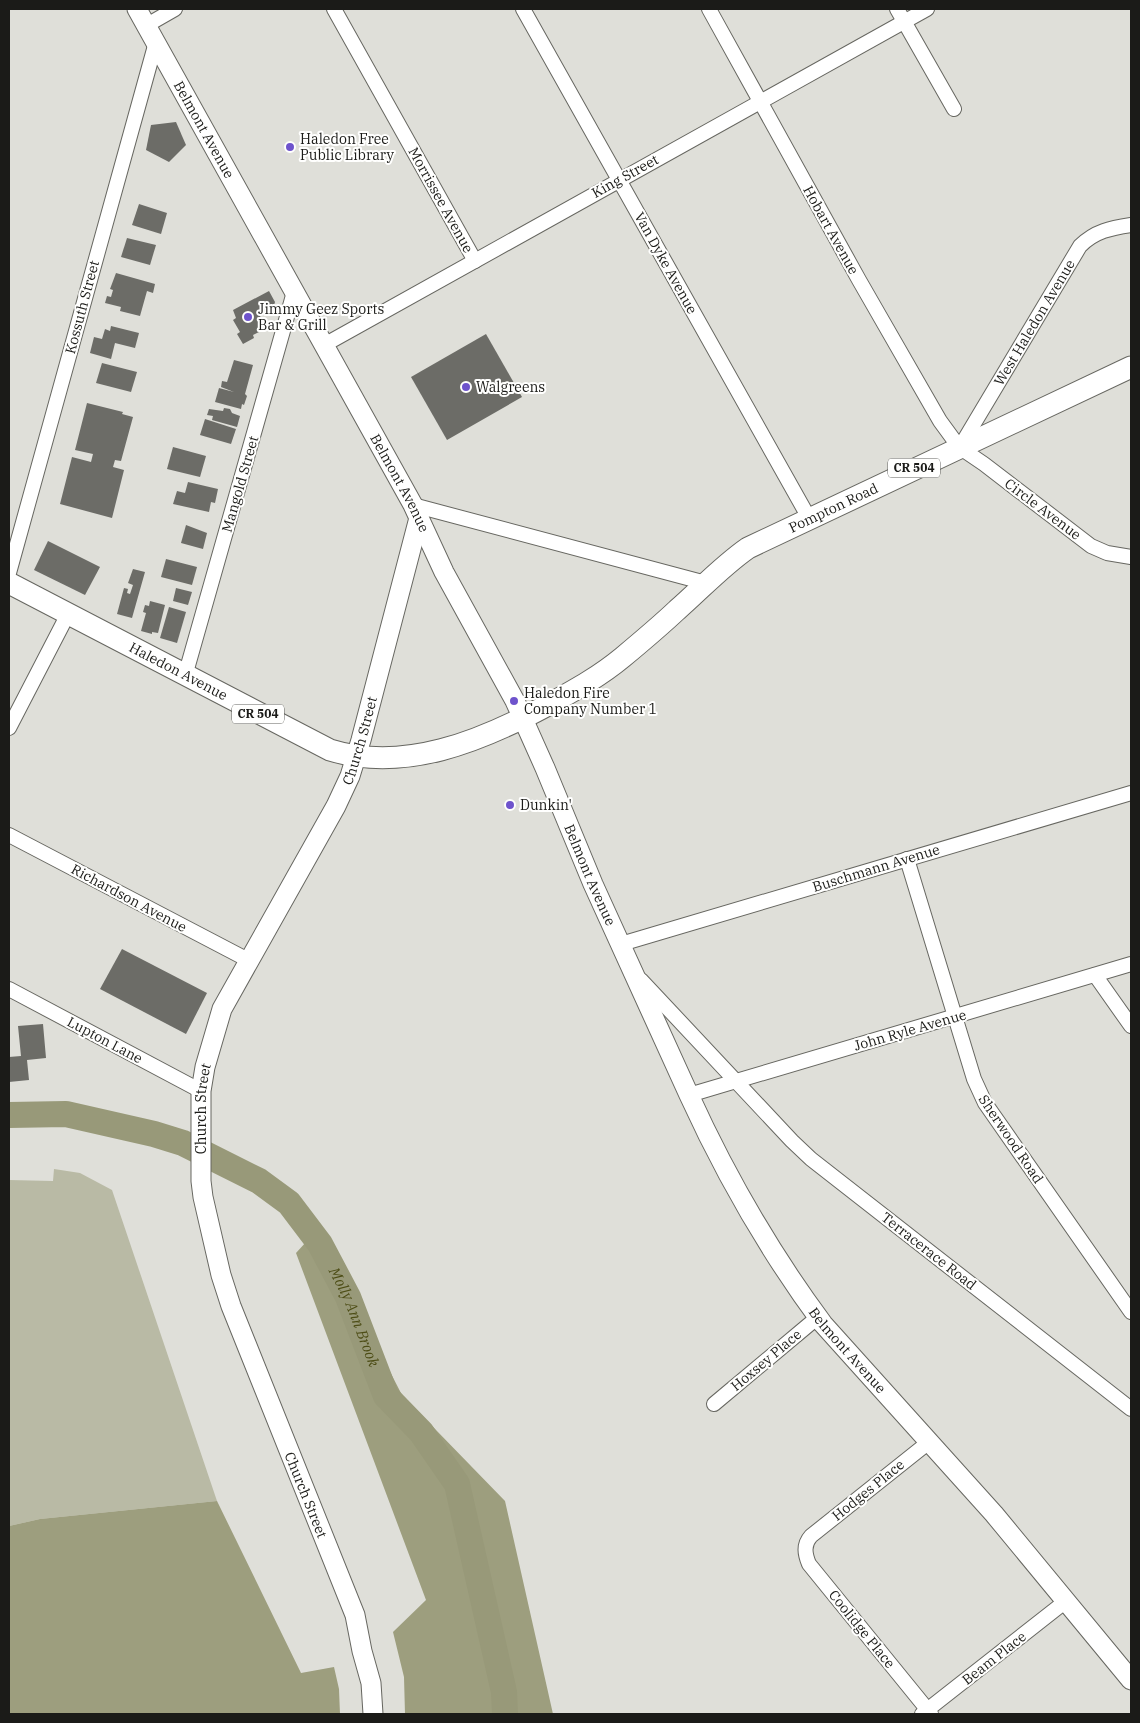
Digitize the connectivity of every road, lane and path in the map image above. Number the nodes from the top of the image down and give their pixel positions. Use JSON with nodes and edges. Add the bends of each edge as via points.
{"nodes":[{"id":1,"x":175,"y":9,"type":"edge"},
{"id":2,"x":334,"y":9,"type":"edge"},
{"id":3,"x":523,"y":9,"type":"edge"},
{"id":4,"x":709,"y":9,"type":"edge"},
{"id":5,"x":927,"y":9,"type":"edge"},
{"id":6,"x":901,"y":15,"type":"edge"},
{"id":7,"x":142,"y":17,"type":"edge"},
{"id":8,"x":156,"y":42,"type":"junction"},
{"id":9,"x":760,"y":100,"type":"junction"},
{"id":10,"x":954,"y":109,"type":"dead end"},
{"id":11,"x":619,"y":180,"type":"junction"},
{"id":12,"x":1131,"y":225,"type":"edge"},
{"id":13,"x":475,"y":261,"type":"junction"},
{"id":14,"x":294,"y":292,"type":"junction"},
{"id":15,"x":324,"y":345,"type":"junction"},
{"id":16,"x":1131,"y":367,"type":"edge"},
{"id":17,"x":959,"y":447,"type":"junction"},
{"id":18,"x":416,"y":512,"type":"junction"},
{"id":19,"x":809,"y":518,"type":"junction"},
{"id":20,"x":1131,"y":558,"type":"edge"},
{"id":21,"x":9,"y":573,"type":"edge"},
{"id":22,"x":706,"y":583,"type":"junction"},
{"id":23,"x":9,"y":584,"type":"edge"},
{"id":24,"x":68,"y":614,"type":"junction"},
{"id":25,"x":185,"y":676,"type":"junction"},
{"id":26,"x":523,"y":718,"type":"junction"},
{"id":27,"x":9,"y":728,"type":"edge"},
{"id":28,"x":356,"y":756,"type":"junction"},
{"id":29,"x":1131,"y":793,"type":"edge"},
{"id":30,"x":9,"y":835,"type":"edge"},
{"id":31,"x":906,"y":859,"type":"junction"},
{"id":32,"x":621,"y":944,"type":"junction"},
{"id":33,"x":250,"y":961,"type":"junction"},
{"id":34,"x":1131,"y":964,"type":"edge"},
{"id":35,"x":633,"y":972,"type":"junction"},
{"id":36,"x":1095,"y":975,"type":"junction"},
{"id":37,"x":9,"y":989,"type":"edge"},
{"id":38,"x":954,"y":1017,"type":"junction"},
{"id":39,"x":1131,"y":1026,"type":"edge"},
{"id":40,"x":736,"y":1080,"type":"junction"},
{"id":41,"x":201,"y":1091,"type":"junction"},
{"id":42,"x":689,"y":1094,"type":"junction"},
{"id":43,"x":1131,"y":1312,"type":"edge"},
{"id":44,"x":818,"y":1317,"type":"junction"},
{"id":45,"x":714,"y":1404,"type":"dead end"},
{"id":46,"x":1131,"y":1409,"type":"edge"},
{"id":47,"x":929,"y":1442,"type":"junction"},
{"id":48,"x":808,"y":1540,"type":"joint"},
{"id":49,"x":1066,"y":1601,"type":"junction"},
{"id":50,"x":1131,"y":1680,"type":"edge"},
{"id":51,"x":927,"y":1713,"type":"edge"},
{"id":52,"x":373,"y":1714,"type":"edge"}],
"edges":[{"from":1,"to":7,"type":"street"},
{"from":2,"to":13,"type":"street","name":"Morrissee Avenue"},
{"from":3,"to":11,"type":"street","name":"Van Dyke Avenue"},
{"from":4,"to":9,"type":"street","name":"Hobart Avenue"},
{"from":5,"to":6,"type":"street","name":"King Street"},
{"from":6,"to":9,"type":"street","name":"King Street"},
{"from":6,"to":10,"type":"street"},
{"from":7,"to":8,"type":"main road","name":"Belmont Avenue"},
{"from":8,"to":14,"type":"main road","name":"Belmont Avenue"},
{"from":8,"to":21,"type":"street","name":"Kossuth Street"},
{"from":9,"to":11,"type":"street","name":"King Street"},
{"from":9,"to":17,"type":"street","name":"Hobart Avenue","via":[[940,421]]},
{"from":11,"to":13,"type":"street","name":"King Street"},
{"from":11,"to":19,"type":"street","name":"Van Dyke Avenue"},
{"from":12,"to":17,"type":"street","name":"West Haledon Avenue","via":[[1095,234],[1080,246]]},
{"from":13,"to":15,"type":"street","name":"King Street"},
{"from":14,"to":15,"type":"main road","name":"Belmont Avenue"},
{"from":14,"to":25,"type":"street","name":"Mangold Street"},
{"from":15,"to":18,"type":"main road","name":"Belmont Avenue"},
{"from":16,"to":17,"type":"main road","name":"Pompton Road","number":"CR 504"},
{"from":17,"to":19,"type":"main road","name":"Pompton Road","number":"CR 504"},
{"from":17,"to":20,"type":"street","name":"Circle Avenue","via":[[1091,546],[1107,554]]},
{"from":18,"to":22,"type":"street"},
{"from":18,"to":26,"type":"main road","name":"Belmont Avenue","via":[[444,572]]},
{"from":18,"to":28,"type":"main road","name":"Church Street","via":[[376,688]]},
{"from":19,"to":22,"type":"main road","name":"Pompton Road","number":"CR 504","via":[[748,548]]},
{"from":22,"to":26,"type":"main road","number":"CR 504","via":[[606,671]]},
{"from":23,"to":24,"type":"main road","name":"Haledon Avenue","number":"CR 504"},
{"from":24,"to":25,"type":"main road","name":"Haledon Avenue","number":"CR 504"},
{"from":24,"to":27,"type":"street"},
{"from":25,"to":28,"type":"main road","name":"Haledon Avenue","number":"CR 504","via":[[330,750]]},
{"from":26,"to":28,"type":"main road","name":"Haledon Avenue","number":"CR 504","via":[[446,749],[410,756]]},
{"from":26,"to":32,"type":"main road","name":"Belmont Avenue"},
{"from":28,"to":33,"type":"main road","name":"Church Street","via":[[336,806]]},
{"from":29,"to":31,"type":"street","name":"Buschmann Avenue"},
{"from":30,"to":33,"type":"street","name":"Richardson Avenue"},
{"from":31,"to":32,"type":"street","name":"Buschmann Avenue"},
{"from":31,"to":38,"type":"street","name":"Sherwood Road"},
{"from":32,"to":35,"type":"main road","name":"Belmont Avenue"},
{"from":33,"to":41,"type":"main road","name":"Church Street","via":[[222,1009]]},
{"from":34,"to":36,"type":"street","name":"John Ryle Avenue"},
{"from":35,"to":40,"type":"street","name":"Belmont Avenue"},
{"from":35,"to":42,"type":"main road","name":"Belmont Avenue"},
{"from":36,"to":38,"type":"street","name":"John Ryle Avenue"},
{"from":36,"to":39,"type":"street"},
{"from":37,"to":41,"type":"street","name":"Lupton Lane"},
{"from":38,"to":40,"type":"street","name":"John Ryle Avenue"},
{"from":38,"to":43,"type":"street","name":"Sherwood Road","via":[[985,1103]]},
{"from":40,"to":42,"type":"street","name":"John Ryle Avenue"},
{"from":40,"to":46,"type":"street","name":"Terracerace Road","via":[[811,1158]]},
{"from":41,"to":52,"type":"main road","name":"Church Street","via":[[201,1181],[220,1275],[355,1615],[371,1683]]},
{"from":42,"to":44,"type":"main road","name":"Belmont Avenue","via":[[760,1229]]},
{"from":44,"to":45,"type":"street","name":"Hoxsey Place"},
{"from":44,"to":47,"type":"main road","name":"Belmont Avenue"},
{"from":47,"to":48,"type":"street","name":"Hodges Place"},
{"from":47,"to":49,"type":"main road","name":"Belmont Avenue"},
{"from":48,"to":51,"type":"street","name":"Coolidge Place","via":[[805,1547],[809,1564]]},
{"from":49,"to":50,"type":"main road","name":"Belmont Avenue"},
{"from":49,"to":51,"type":"street","name":"Beam Place"}]}
